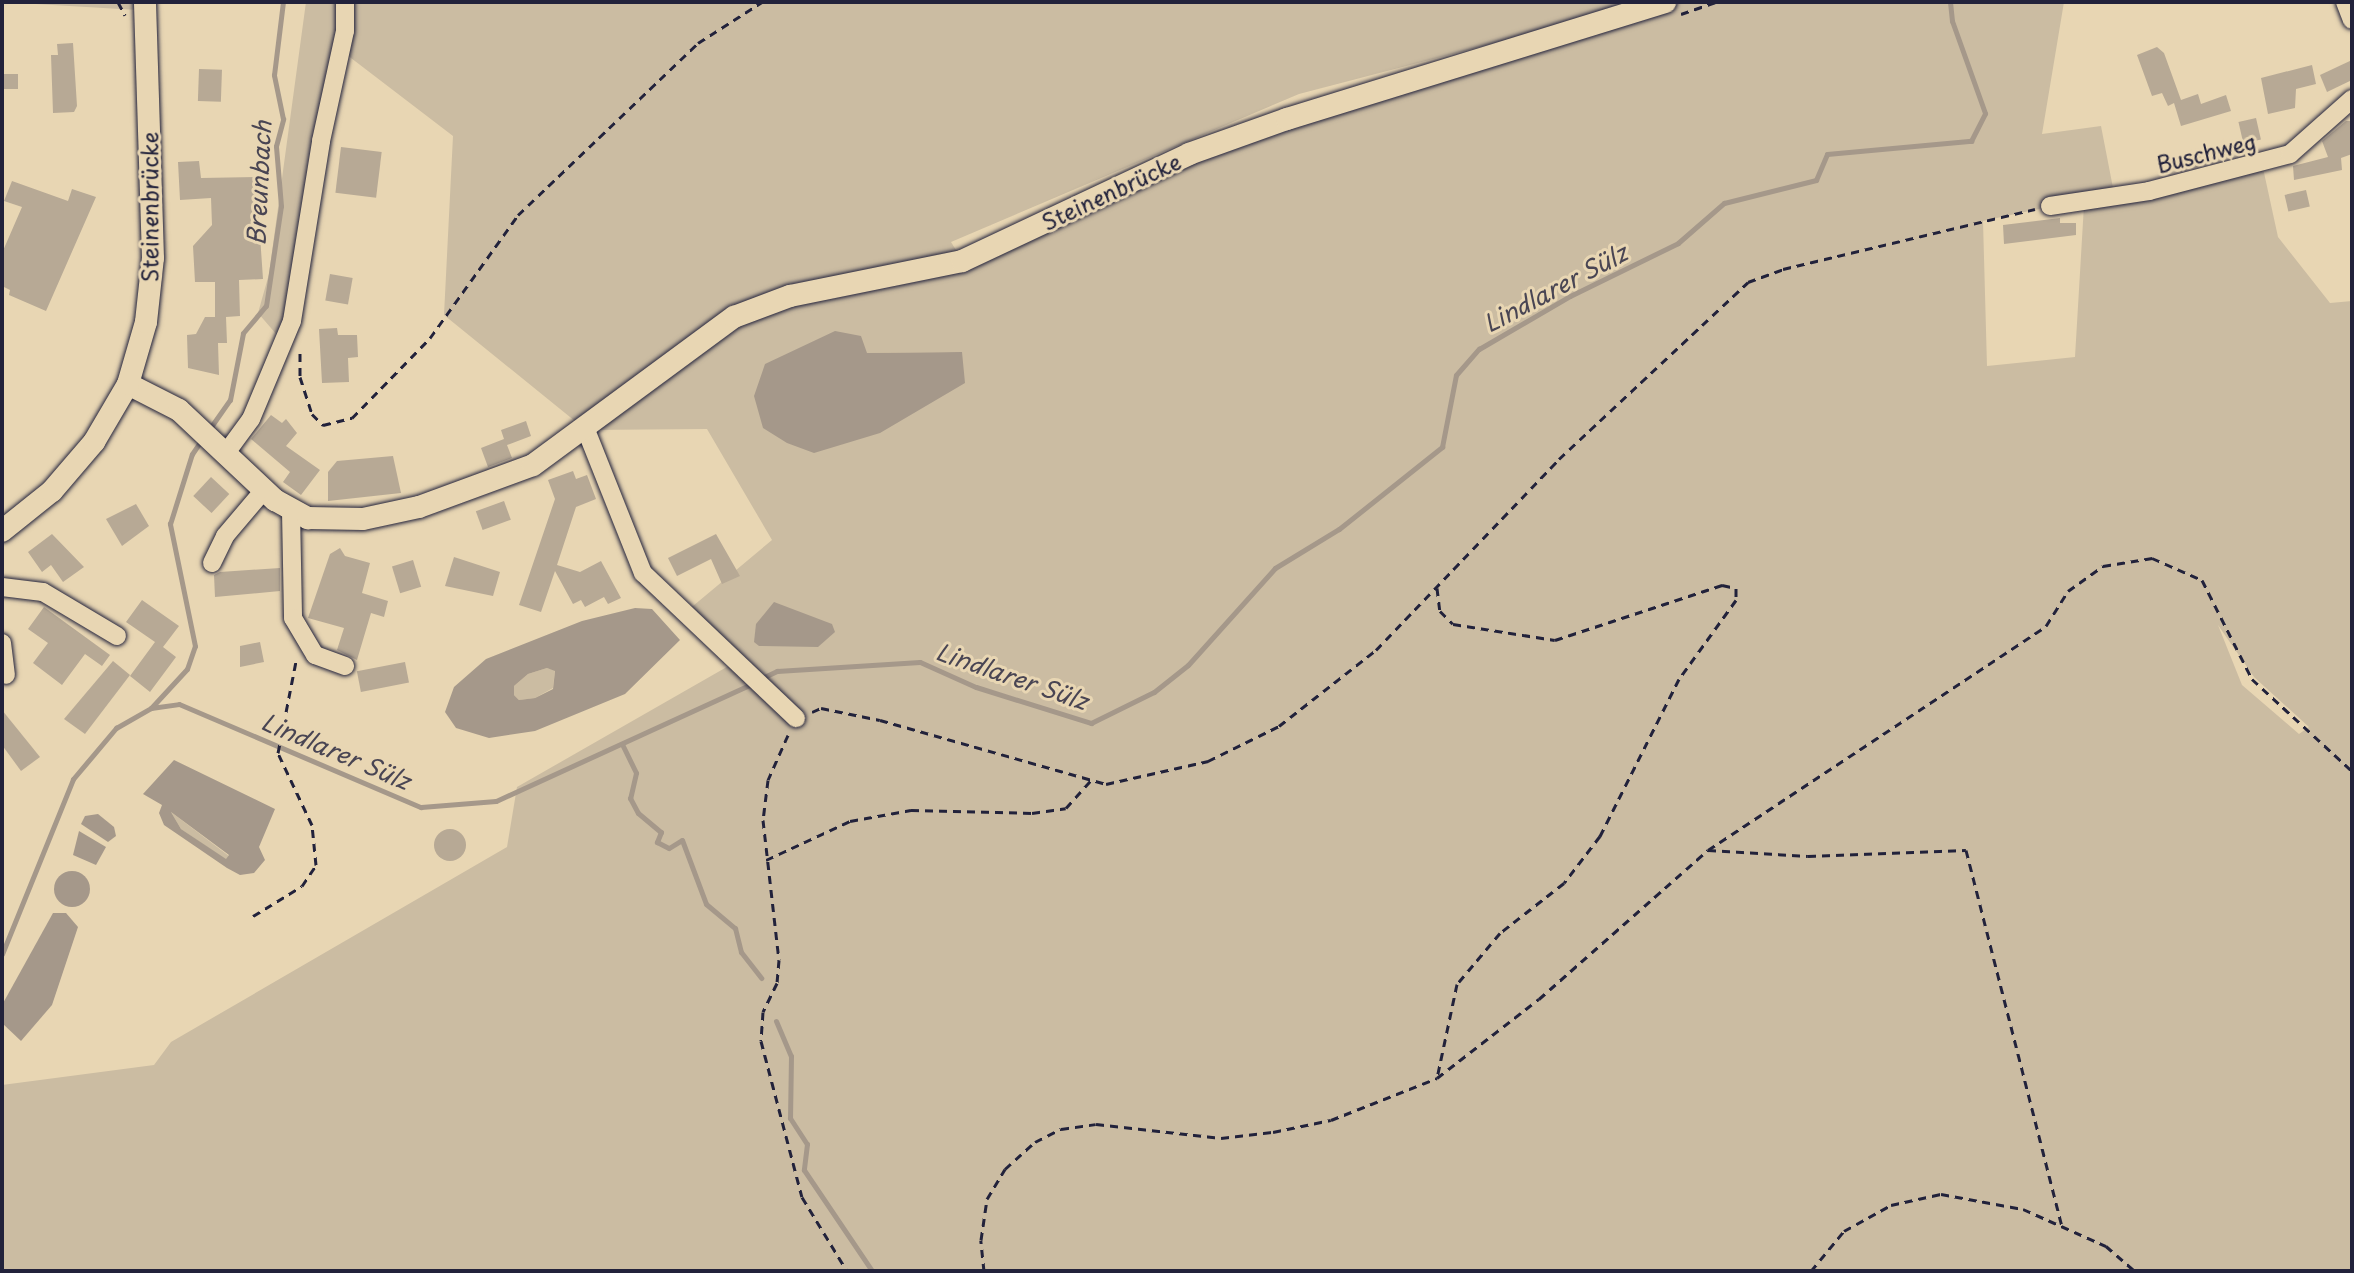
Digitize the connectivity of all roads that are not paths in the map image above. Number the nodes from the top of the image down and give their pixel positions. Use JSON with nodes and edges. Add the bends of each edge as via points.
{"nodes":[{"id":1,"x":145,"y":2,"type":"edge"},
{"id":2,"x":345,"y":2,"type":"edge"},
{"id":3,"x":1665,"y":2,"type":"edge"},
{"id":4,"x":2345,"y":2,"type":"edge"},
{"id":5,"x":2352,"y":20,"type":"edge"},
{"id":6,"x":2352,"y":99,"type":"edge"},
{"id":7,"x":2050,"y":206,"type":"road end"},
{"id":8,"x":128,"y":384,"type":"junction"},
{"id":9,"x":586,"y":430,"type":"junction"},
{"id":10,"x":221,"y":448,"type":"junction"},
{"id":11,"x":264,"y":490,"type":"junction"},
{"id":12,"x":291,"y":511,"type":"junction"},
{"id":13,"x":2,"y":531,"type":"edge"},
{"id":14,"x":212,"y":563,"type":"dead end"},
{"id":15,"x":2,"y":587,"type":"edge"},
{"id":16,"x":117,"y":636,"type":"dead end"},
{"id":17,"x":2,"y":643,"type":"edge"},
{"id":18,"x":345,"y":666,"type":"dead end"},
{"id":19,"x":6,"y":675,"type":"dead end"},
{"id":20,"x":796,"y":718,"type":"road end"}],
"edges":[{"from":1,"to":8,"type":"main road","name":"Steinenbrücke","via":[[153,258],[146,322]]},
{"from":2,"to":10,"type":"street","via":[[345,31],[292,321],[251,419]]},
{"from":3,"to":9,"type":"main road","name":"Steinenbrücke","via":[[1189,154],[962,261],[790,296],[734,317],[698,339]]},
{"from":4,"to":5,"type":"street"},
{"from":6,"to":7,"type":"street","name":"Buschweg","via":[[2290,154],[2149,191]]},
{"from":8,"to":10,"type":"main road","name":"Steinenbrücke","via":[[179,410]]},
{"from":8,"to":13,"type":"main road","via":[[94,442],[52,491]]},
{"from":9,"to":12,"type":"main road","name":"Steinenbrücke","via":[[533,465],[419,507],[332,520]]},
{"from":9,"to":20,"type":"street","via":[[643,573]]},
{"from":10,"to":11,"type":"main road","name":"Steinenbrücke"},
{"from":11,"to":12,"type":"main road","name":"Steinenbrücke"},
{"from":11,"to":14,"type":"street","via":[[225,536]]},
{"from":12,"to":18,"type":"street","via":[[290,590],[298,631],[315,655]]},
{"from":15,"to":16,"type":"street","via":[[43,592]]},
{"from":17,"to":19,"type":"street"}]}
